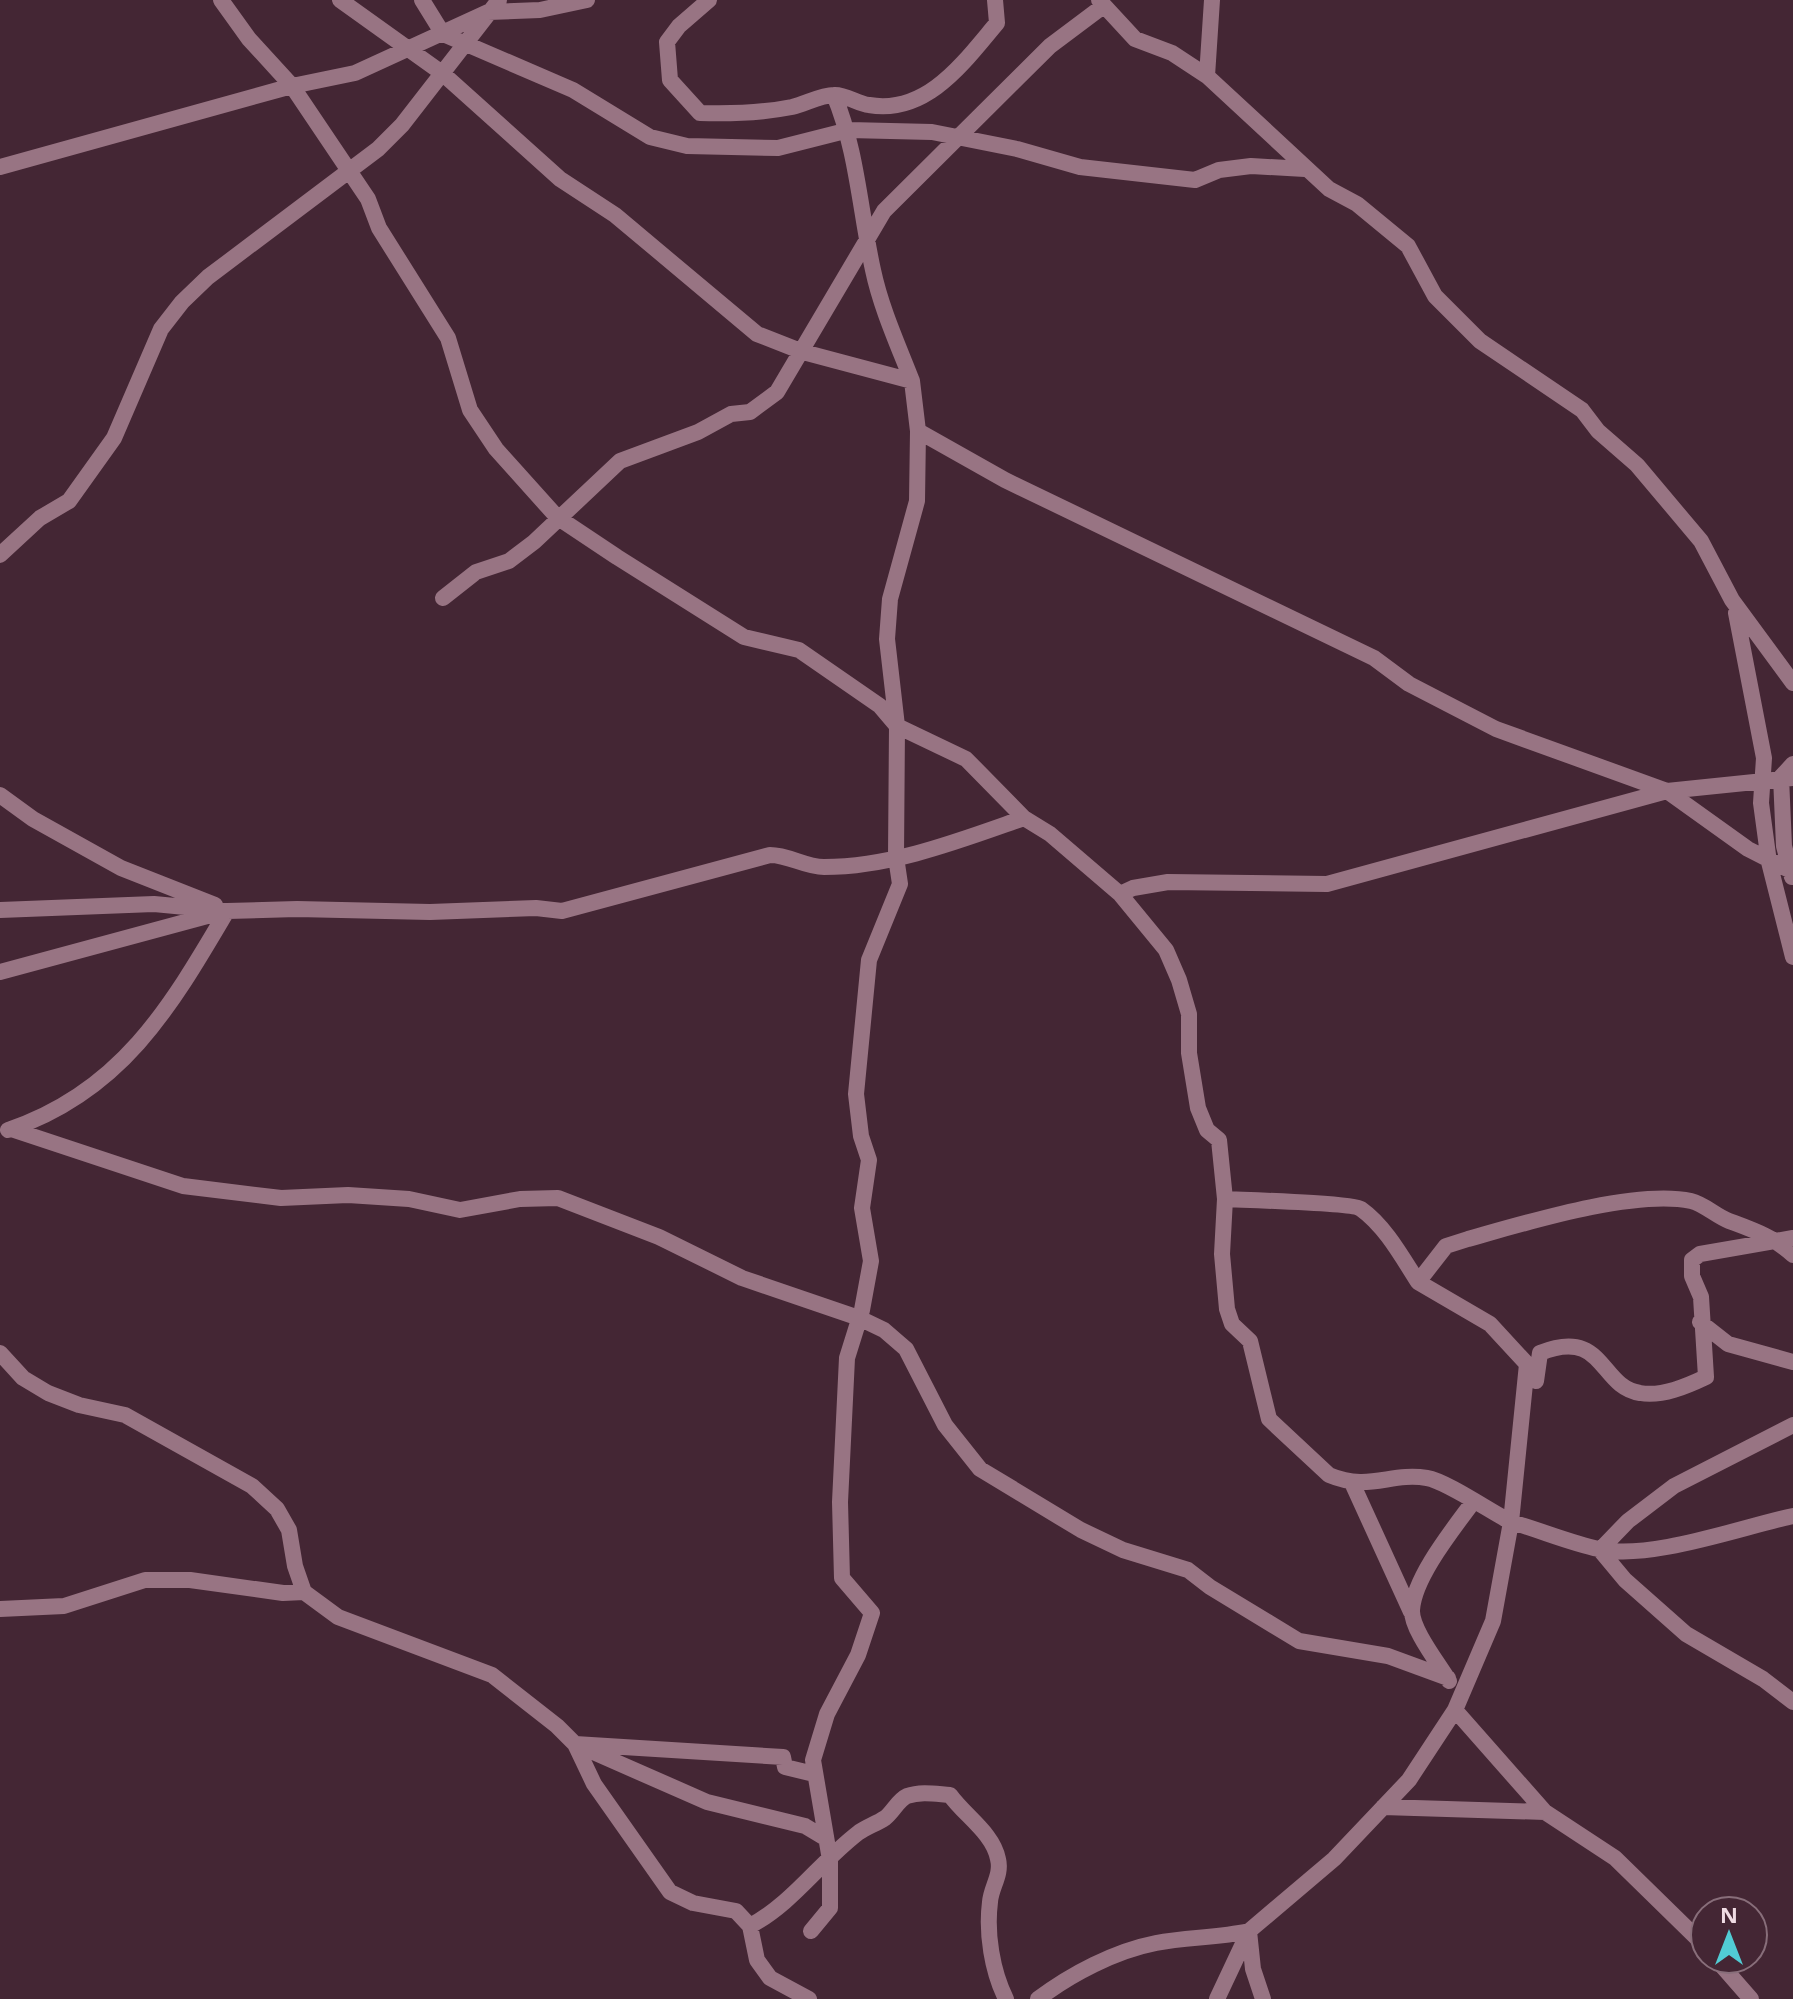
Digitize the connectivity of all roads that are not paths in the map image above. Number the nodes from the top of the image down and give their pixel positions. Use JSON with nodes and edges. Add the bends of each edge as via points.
{"nodes":[{"id":1,"x":221,"y":0,"type":"edge"},
{"id":2,"x":340,"y":0,"type":"edge"},
{"id":3,"x":422,"y":0,"type":"edge"},
{"id":4,"x":587,"y":0,"type":"edge"},
{"id":5,"x":709,"y":0,"type":"edge"},
{"id":6,"x":995,"y":0,"type":"edge"},
{"id":7,"x":1212,"y":0,"type":"edge"},
{"id":8,"x":1100,"y":4,"type":"edge"},
{"id":9,"x":494,"y":6,"type":"edge"},
{"id":10,"x":443,"y":34,"type":"junction"},
{"id":11,"x":464,"y":44,"type":"junction"},
{"id":12,"x":409,"y":51,"type":"junction"},
{"id":13,"x":442,"y":73,"type":"junction"},
{"id":14,"x":1207,"y":76,"type":"junction"},
{"id":15,"x":292,"y":86,"type":"junction"},
{"id":16,"x":834,"y":95,"type":"junction"},
{"id":17,"x":849,"y":130,"type":"junction"},
{"id":18,"x":960,"y":138,"type":"junction"},
{"id":19,"x":0,"y":167,"type":"edge"},
{"id":20,"x":1305,"y":169,"type":"junction"},
{"id":21,"x":350,"y":172,"type":"junction"},
{"id":22,"x":866,"y":237,"type":"junction"},
{"id":23,"x":803,"y":352,"type":"junction"},
{"id":24,"x":912,"y":381,"type":"junction"},
{"id":25,"x":918,"y":431,"type":"junction"},
{"id":26,"x":557,"y":517,"type":"junction"},
{"id":27,"x":0,"y":555,"type":"edge"},
{"id":28,"x":443,"y":598,"type":"dead end"},
{"id":29,"x":1732,"y":600,"type":"junction"},
{"id":30,"x":1793,"y":683,"type":"edge"},
{"id":31,"x":897,"y":726,"type":"junction"},
{"id":32,"x":1793,"y":764,"type":"edge"},
{"id":33,"x":1787,"y":778,"type":"edge"},
{"id":34,"x":1762,"y":780,"type":"junction"},
{"id":35,"x":1667,"y":791,"type":"junction"},
{"id":36,"x":0,"y":795,"type":"edge"},
{"id":37,"x":1024,"y":818,"type":"junction"},
{"id":38,"x":896,"y":857,"type":"junction"},
{"id":39,"x":1769,"y":862,"type":"junction"},
{"id":40,"x":1792,"y":874,"type":"edge"},
{"id":41,"x":1120,"y":894,"type":"junction"},
{"id":42,"x":0,"y":910,"type":"edge"},
{"id":43,"x":227,"y":911,"type":"junction"},
{"id":44,"x":1793,"y":957,"type":"edge"},
{"id":45,"x":0,"y":972,"type":"edge"},
{"id":46,"x":5,"y":1130,"type":"edge"},
{"id":47,"x":1225,"y":1199,"type":"junction"},
{"id":48,"x":1785,"y":1239,"type":"edge"},
{"id":49,"x":1793,"y":1255,"type":"edge"},
{"id":50,"x":1418,"y":1282,"type":"junction"},
{"id":51,"x":859,"y":1318,"type":"junction"},
{"id":52,"x":1700,"y":1322,"type":"junction"},
{"id":53,"x":0,"y":1353,"type":"edge"},
{"id":54,"x":1793,"y":1362,"type":"edge"},
{"id":55,"x":1525,"y":1404,"type":"junction"},
{"id":56,"x":1793,"y":1425,"type":"edge"},
{"id":57,"x":1353,"y":1485,"type":"junction"},
{"id":58,"x":1473,"y":1502,"type":"junction"},
{"id":59,"x":1793,"y":1516,"type":"edge"},
{"id":60,"x":1511,"y":1522,"type":"junction"},
{"id":61,"x":1600,"y":1550,"type":"junction"},
{"id":62,"x":304,"y":1592,"type":"junction"},
{"id":63,"x":0,"y":1609,"type":"edge"},
{"id":64,"x":1411,"y":1612,"type":"junction"},
{"id":65,"x":1448,"y":1678,"type":"junction"},
{"id":66,"x":1793,"y":1702,"type":"edge"},
{"id":67,"x":1457,"y":1705,"type":"junction"},
{"id":68,"x":575,"y":1744,"type":"junction"},
{"id":69,"x":814,"y":1774,"type":"junction"},
{"id":70,"x":1383,"y":1807,"type":"junction"},
{"id":71,"x":1545,"y":1812,"type":"junction"},
{"id":72,"x":825,"y":1838,"type":"junction"},
{"id":73,"x":830,"y":1860,"type":"junction"},
{"id":74,"x":750,"y":1926,"type":"junction"},
{"id":75,"x":1689,"y":1930,"type":"edge"},
{"id":76,"x":811,"y":1931,"type":"dead end"},
{"id":77,"x":1249,"y":1931,"type":"junction"},
{"id":78,"x":1730,"y":1975,"type":"edge"},
{"id":79,"x":809,"y":1999,"type":"edge"},
{"id":80,"x":1006,"y":1999,"type":"edge"},
{"id":81,"x":1038,"y":1999,"type":"edge"},
{"id":82,"x":1217,"y":1999,"type":"edge"},
{"id":83,"x":1263,"y":1999,"type":"edge"},
{"id":84,"x":1751,"y":1999,"type":"edge"}],
"edges":[{"from":1,"to":15,"type":"street"},
{"from":2,"to":12,"type":"street"},
{"from":3,"to":10,"type":"street"},
{"from":4,"to":9,"type":"street","via":[[540,10]]},
{"from":5,"to":16,"type":"street","via":[[667,42],[670,80],[700,113],[767,112]]},
{"from":6,"to":16,"type":"street","via":[[997,23],[932,92],[899,105],[870,106]]},
{"from":7,"to":14,"type":"street"},
{"from":8,"to":14,"type":"street","via":[[1135,39],[1172,53]]},
{"from":8,"to":18,"type":"street","via":[[1050,46]]},
{"from":9,"to":10,"type":"street"},
{"from":9,"to":11,"type":"street"},
{"from":10,"to":11,"type":"street"},
{"from":10,"to":12,"type":"street"},
{"from":11,"to":13,"type":"street"},
{"from":11,"to":17,"type":"street","via":[[573,90],[650,137],[687,146],[778,148]]},
{"from":12,"to":13,"type":"street"},
{"from":12,"to":15,"type":"street","via":[[355,73]]},
{"from":13,"to":21,"type":"street","via":[[402,125]]},
{"from":13,"to":23,"type":"street","via":[[560,179],[615,215],[757,334]]},
{"from":14,"to":20,"type":"street"},
{"from":15,"to":19,"type":"street"},
{"from":15,"to":21,"type":"street"},
{"from":16,"to":17,"type":"street"},
{"from":17,"to":18,"type":"street"},
{"from":17,"to":22,"type":"street"},
{"from":18,"to":20,"type":"street","via":[[1080,167],[1195,180],[1251,166]]},
{"from":18,"to":22,"type":"street","via":[[884,211]]},
{"from":20,"to":29,"type":"street","via":[[1408,246],[1435,296],[1480,341],[1582,410],[1637,465],[1701,541]]},
{"from":21,"to":26,"type":"street","via":[[448,338],[470,410],[496,449]]},
{"from":21,"to":27,"type":"street","via":[[182,302],[161,329],[114,438],[69,501],[40,518]]},
{"from":22,"to":23,"type":"street"},
{"from":22,"to":24,"type":"street","via":[[884,308]]},
{"from":23,"to":24,"type":"street"},
{"from":23,"to":26,"type":"street","via":[[762,405],[620,461]]},
{"from":24,"to":25,"type":"street"},
{"from":25,"to":31,"type":"street","via":[[917,501],[890,599],[887,639]]},
{"from":25,"to":35,"type":"street","via":[[993,475],[1374,658],[1409,684],[1496,729]]},
{"from":26,"to":28,"type":"street","via":[[509,561],[476,572]]},
{"from":26,"to":31,"type":"street","via":[[744,637],[799,650],[880,706]]},
{"from":29,"to":30,"type":"street"},
{"from":29,"to":34,"type":"street","via":[[1763,747]]},
{"from":31,"to":37,"type":"street","via":[[966,759]]},
{"from":31,"to":38,"type":"street"},
{"from":32,"to":33,"type":"street"},
{"from":33,"to":34,"type":"street"},
{"from":33,"to":40,"type":"street","via":[[1784,846]]},
{"from":34,"to":35,"type":"street"},
{"from":34,"to":39,"type":"street"},
{"from":35,"to":39,"type":"street"},
{"from":35,"to":41,"type":"street","via":[[1327,884],[1168,882]]},
{"from":36,"to":43,"type":"street","via":[[121,868]]},
{"from":37,"to":38,"type":"street"},
{"from":37,"to":41,"type":"street"},
{"from":38,"to":43,"type":"street","via":[[825,867],[770,855],[562,911]]},
{"from":38,"to":51,"type":"street","via":[[900,884],[869,960],[856,1094],[869,1160],[862,1208],[871,1261]]},
{"from":39,"to":40,"type":"street"},
{"from":39,"to":44,"type":"street"},
{"from":41,"to":47,"type":"street","via":[[1166,950],[1179,980],[1189,1014],[1198,1108],[1207,1130],[1219,1140]]},
{"from":42,"to":43,"type":"street","via":[[154,904]]},
{"from":43,"to":45,"type":"street"},
{"from":43,"to":46,"type":"street","via":[[130,1055],[101,1082],[59,1108]]},
{"from":46,"to":51,"type":"street","via":[[197,1187],[281,1198],[409,1199],[460,1210],[558,1198],[659,1237],[742,1278]]},
{"from":47,"to":50,"type":"street","via":[[1360,1207]]},
{"from":47,"to":57,"type":"street","via":[[1227,1309],[1232,1324],[1250,1341],[1269,1419],[1329,1475]]},
{"from":48,"to":49,"type":"street"},
{"from":48,"to":50,"type":"street","via":[[1721,1218],[1694,1201],[1611,1205],[1446,1246]]},
{"from":48,"to":52,"type":"street","via":[[1700,1254],[1692,1260],[1701,1297]]},
{"from":50,"to":55,"type":"street","via":[[1506,1338],[1527,1364]]},
{"from":51,"to":65,"type":"street","via":[[906,1349],[962,1449],[980,1469],[1010,1488],[1123,1550],[1188,1570],[1299,1641],[1388,1656]]},
{"from":51,"to":69,"type":"street","via":[[847,1358],[842,1578],[872,1613],[858,1655],[827,1714]]},
{"from":52,"to":54,"type":"street","via":[[1728,1344]]},
{"from":52,"to":55,"type":"street","via":[[1706,1377],[1682,1388],[1639,1393],[1619,1382],[1592,1353],[1580,1348],[1549,1350],[1540,1353],[1537,1378]]},
{"from":53,"to":62,"type":"street","via":[[23,1378],[48,1393],[125,1415],[252,1486],[277,1509],[289,1530]]},
{"from":55,"to":60,"type":"street"},
{"from":56,"to":61,"type":"street","via":[[1674,1486]]},
{"from":57,"to":58,"type":"street","via":[[1429,1478]]},
{"from":57,"to":64,"type":"street"},
{"from":58,"to":60,"type":"street"},
{"from":58,"to":64,"type":"street","via":[[1425,1575]]},
{"from":59,"to":61,"type":"street","via":[[1665,1547]]},
{"from":60,"to":61,"type":"street"},
{"from":60,"to":67,"type":"street","via":[[1493,1621]]},
{"from":61,"to":66,"type":"street","via":[[1686,1634]]},
{"from":62,"to":63,"type":"street","via":[[145,1580],[64,1606]]},
{"from":62,"to":68,"type":"street","via":[[338,1617],[492,1675]]},
{"from":64,"to":65,"type":"street"},
{"from":65,"to":67,"type":"street"},
{"from":67,"to":70,"type":"street","via":[[1409,1780]]},
{"from":67,"to":71,"type":"street"},
{"from":68,"to":69,"type":"street","via":[[783,1757],[785,1767]]},
{"from":68,"to":72,"type":"street","via":[[707,1802],[805,1826]]},
{"from":68,"to":74,"type":"street","via":[[594,1784],[670,1892],[693,1903],[736,1911]]},
{"from":69,"to":72,"type":"street"},
{"from":70,"to":71,"type":"street"},
{"from":70,"to":77,"type":"street","via":[[1323,1870]]},
{"from":71,"to":75,"type":"street","via":[[1615,1858]]},
{"from":72,"to":73,"type":"street"},
{"from":73,"to":74,"type":"street","via":[[776,1912]]},
{"from":73,"to":76,"type":"street","via":[[830,1908]]},
{"from":73,"to":80,"type":"street","via":[[905,1797],[950,1795],[988,1836],[999,1859],[990,1900],[990,1936]]},
{"from":74,"to":79,"type":"street","via":[[757,1960],[770,1978]]},
{"from":77,"to":81,"type":"street","via":[[1154,1943],[1098,1963]]},
{"from":77,"to":82,"type":"street"},
{"from":77,"to":83,"type":"street"},
{"from":78,"to":84,"type":"street"}]}
